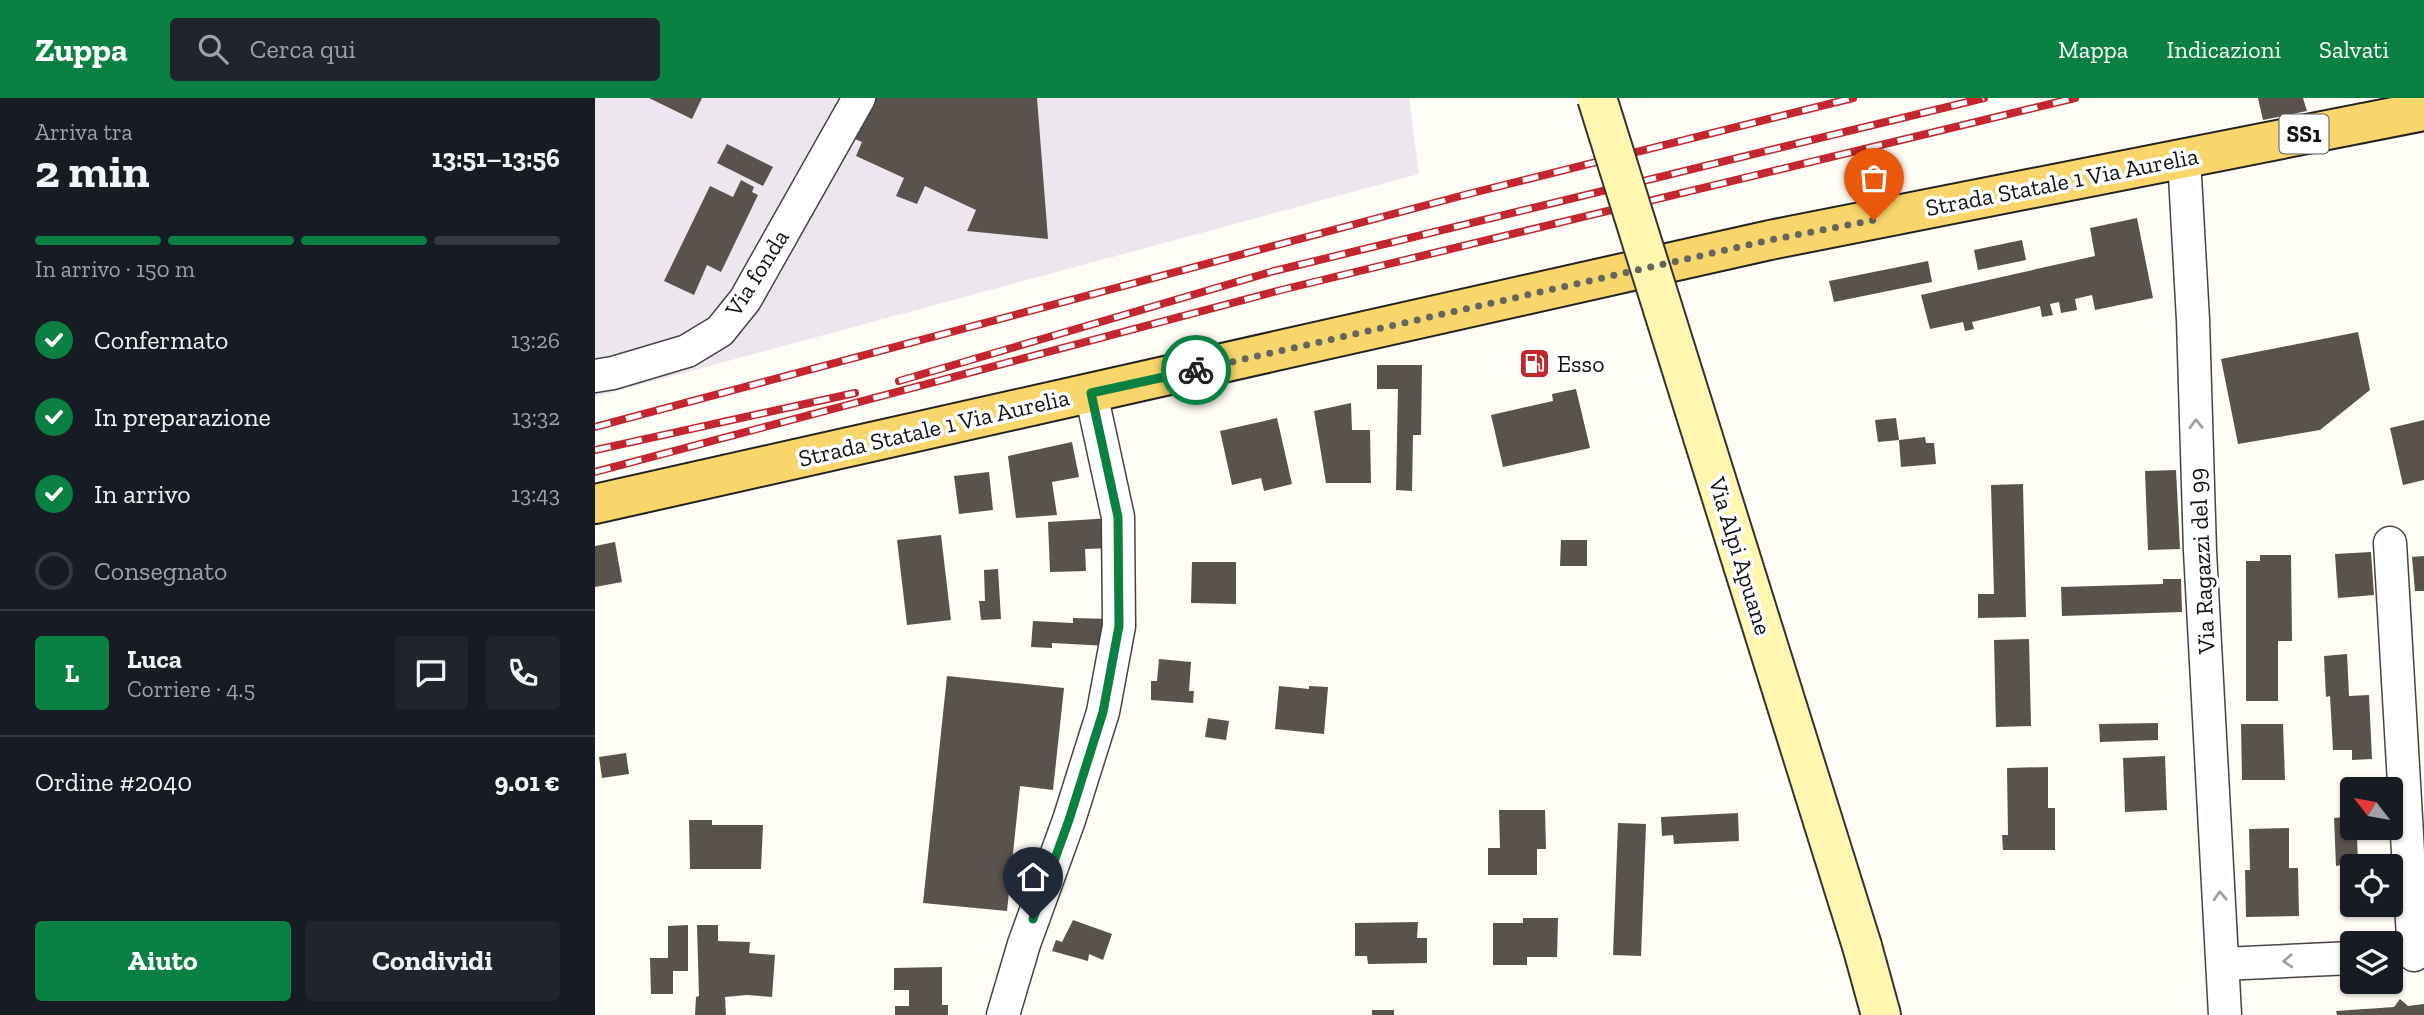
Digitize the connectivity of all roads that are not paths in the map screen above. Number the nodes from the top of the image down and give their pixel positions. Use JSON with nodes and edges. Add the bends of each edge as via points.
{"nodes":[{"id":1,"x":859,"y":98,"type":"edge"},
{"id":2,"x":1597,"y":98,"type":"edge"},
{"id":3,"x":2424,"y":111,"type":"edge"},
{"id":4,"x":2184,"y":158,"type":"junction"},
{"id":5,"x":595,"y":376,"type":"edge"},
{"id":6,"x":1091,"y":393,"type":"junction"},
{"id":7,"x":595,"y":504,"type":"edge"},
{"id":8,"x":2390,"y":543,"type":"dead end"},
{"id":9,"x":2409,"y":955,"type":"edge"},
{"id":10,"x":2340,"y":959,"type":"edge"},
{"id":11,"x":2223,"y":964,"type":"junction"},
{"id":12,"x":1003,"y":1015,"type":"edge"},
{"id":13,"x":1881,"y":1015,"type":"edge"},
{"id":14,"x":2225,"y":1015,"type":"edge"}],
"edges":[{"from":1,"to":5,"type":"street","name":"Via fonda","via":[[745,300],[720,331],[687,351]]},
{"from":2,"to":13,"type":"main road","name":"Via Alpi Apuane","bridge":true},
{"from":3,"to":4,"type":"main road","name":"Strada Statale 1 Via Aurelia","number":"SS1"},
{"from":4,"to":6,"type":"main road","name":"Strada Statale 1 Via Aurelia","number":"SS1","via":[[1770,240]]},
{"from":11,"to":4,"type":"street","name":"Via Ragazzi del 99","one_way":true},
{"from":6,"to":7,"type":"main road","name":"Strada Statale 1 Via Aurelia","number":"SS1"},
{"from":6,"to":12,"type":"street","via":[[1118,517],[1119,626],[1103,712]]},
{"from":8,"to":9,"type":"street"},
{"from":10,"to":11,"type":"street","one_way":true},
{"from":11,"to":14,"type":"street","name":"Via Ragazzi del 99"}]}
